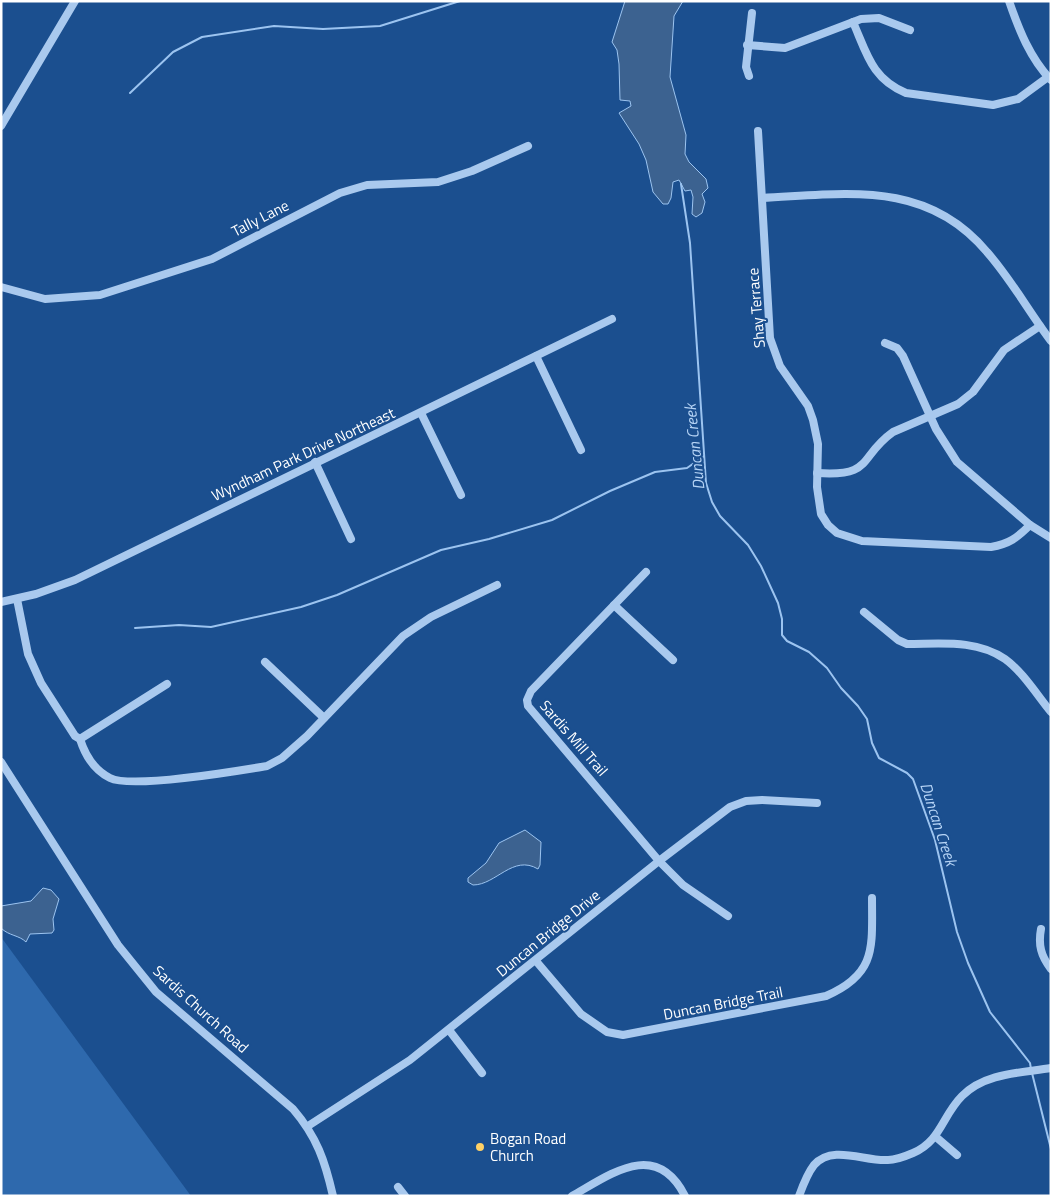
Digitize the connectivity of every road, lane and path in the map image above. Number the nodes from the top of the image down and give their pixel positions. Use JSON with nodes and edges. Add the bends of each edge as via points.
{"nodes":[{"id":1,"x":75,"y":1,"type":"edge"},
{"id":2,"x":1009,"y":1,"type":"edge"},
{"id":3,"x":752,"y":13,"type":"dead end"},
{"id":4,"x":853,"y":22,"type":"junction"},
{"id":5,"x":910,"y":30,"type":"dead end"},
{"id":6,"x":747,"y":45,"type":"junction"},
{"id":7,"x":748,"y":76,"type":"dead end"},
{"id":8,"x":1049,"y":79,"type":"edge"},
{"id":9,"x":1,"y":126,"type":"edge"},
{"id":10,"x":758,"y":131,"type":"dead end"},
{"id":11,"x":528,"y":146,"type":"dead end"},
{"id":12,"x":762,"y":198,"type":"junction"},
{"id":13,"x":1,"y":287,"type":"edge"},
{"id":14,"x":612,"y":319,"type":"dead end"},
{"id":15,"x":1040,"y":326,"type":"junction"},
{"id":16,"x":1051,"y":341,"type":"edge"},
{"id":17,"x":886,"y":343,"type":"dead end"},
{"id":18,"x":536,"y":356,"type":"junction"},
{"id":19,"x":421,"y":413,"type":"junction"},
{"id":20,"x":930,"y":417,"type":"junction"},
{"id":21,"x":581,"y":450,"type":"dead end"},
{"id":22,"x":315,"y":462,"type":"junction"},
{"id":23,"x":818,"y":473,"type":"junction"},
{"id":24,"x":461,"y":495,"type":"dead end"},
{"id":25,"x":1030,"y":525,"type":"junction"},
{"id":26,"x":351,"y":538,"type":"dead end"},
{"id":27,"x":1051,"y":538,"type":"edge"},
{"id":28,"x":646,"y":572,"type":"dead end"},
{"id":29,"x":497,"y":585,"type":"dead end"},
{"id":30,"x":18,"y":599,"type":"junction"},
{"id":31,"x":1,"y":602,"type":"edge"},
{"id":32,"x":614,"y":605,"type":"junction"},
{"id":33,"x":864,"y":612,"type":"dead end"},
{"id":34,"x":673,"y":660,"type":"dead end"},
{"id":35,"x":265,"y":662,"type":"dead end"},
{"id":36,"x":167,"y":684,"type":"dead end"},
{"id":37,"x":1051,"y":712,"type":"edge"},
{"id":38,"x":324,"y":718,"type":"junction"},
{"id":39,"x":80,"y":739,"type":"junction"},
{"id":40,"x":1,"y":762,"type":"edge"},
{"id":41,"x":817,"y":803,"type":"dead end"},
{"id":42,"x":659,"y":861,"type":"junction"},
{"id":43,"x":872,"y":898,"type":"dead end"},
{"id":44,"x":728,"y":916,"type":"dead end"},
{"id":45,"x":1041,"y":929,"type":"dead end"},
{"id":46,"x":536,"y":961,"type":"junction"},
{"id":47,"x":1051,"y":969,"type":"edge"},
{"id":48,"x":449,"y":1030,"type":"junction"},
{"id":49,"x":1048,"y":1068,"type":"edge"},
{"id":50,"x":482,"y":1074,"type":"dead end"},
{"id":51,"x":308,"y":1126,"type":"junction"},
{"id":52,"x":936,"y":1137,"type":"junction"},
{"id":53,"x":957,"y":1154,"type":"dead end"},
{"id":54,"x":398,"y":1187,"type":"dead end"},
{"id":55,"x":333,"y":1196,"type":"edge"},
{"id":56,"x":405,"y":1196,"type":"edge"},
{"id":57,"x":572,"y":1196,"type":"edge"},
{"id":58,"x":685,"y":1196,"type":"edge"},
{"id":59,"x":799,"y":1196,"type":"edge"}],
"edges":[{"from":1,"to":9,"type":"street"},
{"from":2,"to":8,"type":"street","via":[[1029,50]]},
{"from":3,"to":6,"type":"street"},
{"from":4,"to":5,"type":"street","via":[[879,18]]},
{"from":4,"to":6,"type":"street","via":[[785,48]]},
{"from":4,"to":8,"type":"street","via":[[875,72],[892,87],[906,93],[994,105],[1018,99]]},
{"from":6,"to":7,"type":"street"},
{"from":10,"to":12,"type":"street","name":"Shay Terrace"},
{"from":11,"to":13,"type":"street","name":"Tally Lane","via":[[438,182],[367,185],[340,193],[212,259],[100,295],[45,299]]},
{"from":12,"to":15,"type":"street","via":[[883,194],[925,206],[972,236],[988,252]]},
{"from":12,"to":23,"type":"street","name":"Shay Terrace","via":[[770,338],[780,366],[808,406],[813,420],[818,444]]},
{"from":14,"to":18,"type":"street","name":"Wyndham Park Drive Northeast"},
{"from":15,"to":16,"type":"street"},
{"from":15,"to":20,"type":"street","via":[[1004,350],[973,392],[958,404]]},
{"from":17,"to":20,"type":"street","via":[[897,348],[903,356]]},
{"from":18,"to":19,"type":"street","name":"Wyndham Park Drive Northeast"},
{"from":18,"to":21,"type":"street"},
{"from":19,"to":22,"type":"street","name":"Wyndham Park Drive Northeast"},
{"from":19,"to":24,"type":"street"},
{"from":20,"to":23,"type":"street","via":[[886,438],[859,468],[837,474]]},
{"from":20,"to":25,"type":"street","via":[[945,447],[957,462]]},
{"from":22,"to":26,"type":"street"},
{"from":22,"to":30,"type":"street","name":"Wyndham Park Drive Northeast","via":[[74,580]]},
{"from":23,"to":25,"type":"street","name":"Shay Terrace","via":[[821,514],[828,525],[849,539],[991,547],[1016,540]]},
{"from":25,"to":27,"type":"street"},
{"from":28,"to":32,"type":"street","name":"Sardis Mill Trail"},
{"from":29,"to":38,"type":"street","via":[[431,617],[403,636]]},
{"from":30,"to":31,"type":"street","name":"Wyndham Park Drive Northeast"},
{"from":30,"to":39,"type":"street","via":[[28,654],[41,683]]},
{"from":32,"to":34,"type":"street"},
{"from":32,"to":42,"type":"street","name":"Sardis Mill Trail","via":[[531,691],[528,706]]},
{"from":33,"to":37,"type":"street","via":[[907,644],[965,644],[993,653],[1017,670]]},
{"from":35,"to":38,"type":"street"},
{"from":36,"to":39,"type":"street"},
{"from":38,"to":39,"type":"street","via":[[282,758],[267,766],[132,783],[110,778],[99,769],[85,754]]},
{"from":40,"to":51,"type":"street","name":"Sardis Church Road","via":[[118,944],[145,979],[156,992],[293,1109]]},
{"from":41,"to":42,"type":"street","name":"Duncan Bridge Drive","via":[[746,801],[730,807]]},
{"from":42,"to":44,"type":"street","name":"Sardis Mill Trail","via":[[682,885]]},
{"from":42,"to":46,"type":"street","name":"Duncan Bridge Drive"},
{"from":43,"to":46,"type":"street","name":"Duncan Bridge Trail","via":[[870,956],[860,972],[841,990],[826,996],[663,1029],[623,1035],[607,1032],[581,1014]]},
{"from":45,"to":47,"type":"street","via":[[1039,941],[1043,959]]},
{"from":46,"to":48,"type":"street","name":"Duncan Bridge Drive"},
{"from":48,"to":50,"type":"street"},
{"from":48,"to":51,"type":"street","name":"Duncan Bridge Drive","via":[[410,1060]]},
{"from":49,"to":52,"type":"street","via":[[982,1081],[962,1095]]},
{"from":51,"to":55,"type":"street","name":"Sardis Church Road","via":[[324,1157]]},
{"from":52,"to":53,"type":"street"},
{"from":52,"to":59,"type":"street","via":[[915,1153],[887,1160],[846,1155],[822,1159],[808,1174]]},
{"from":54,"to":56,"type":"street"},
{"from":57,"to":58,"type":"street","via":[[610,1174],[638,1164],[665,1170]]}]}
